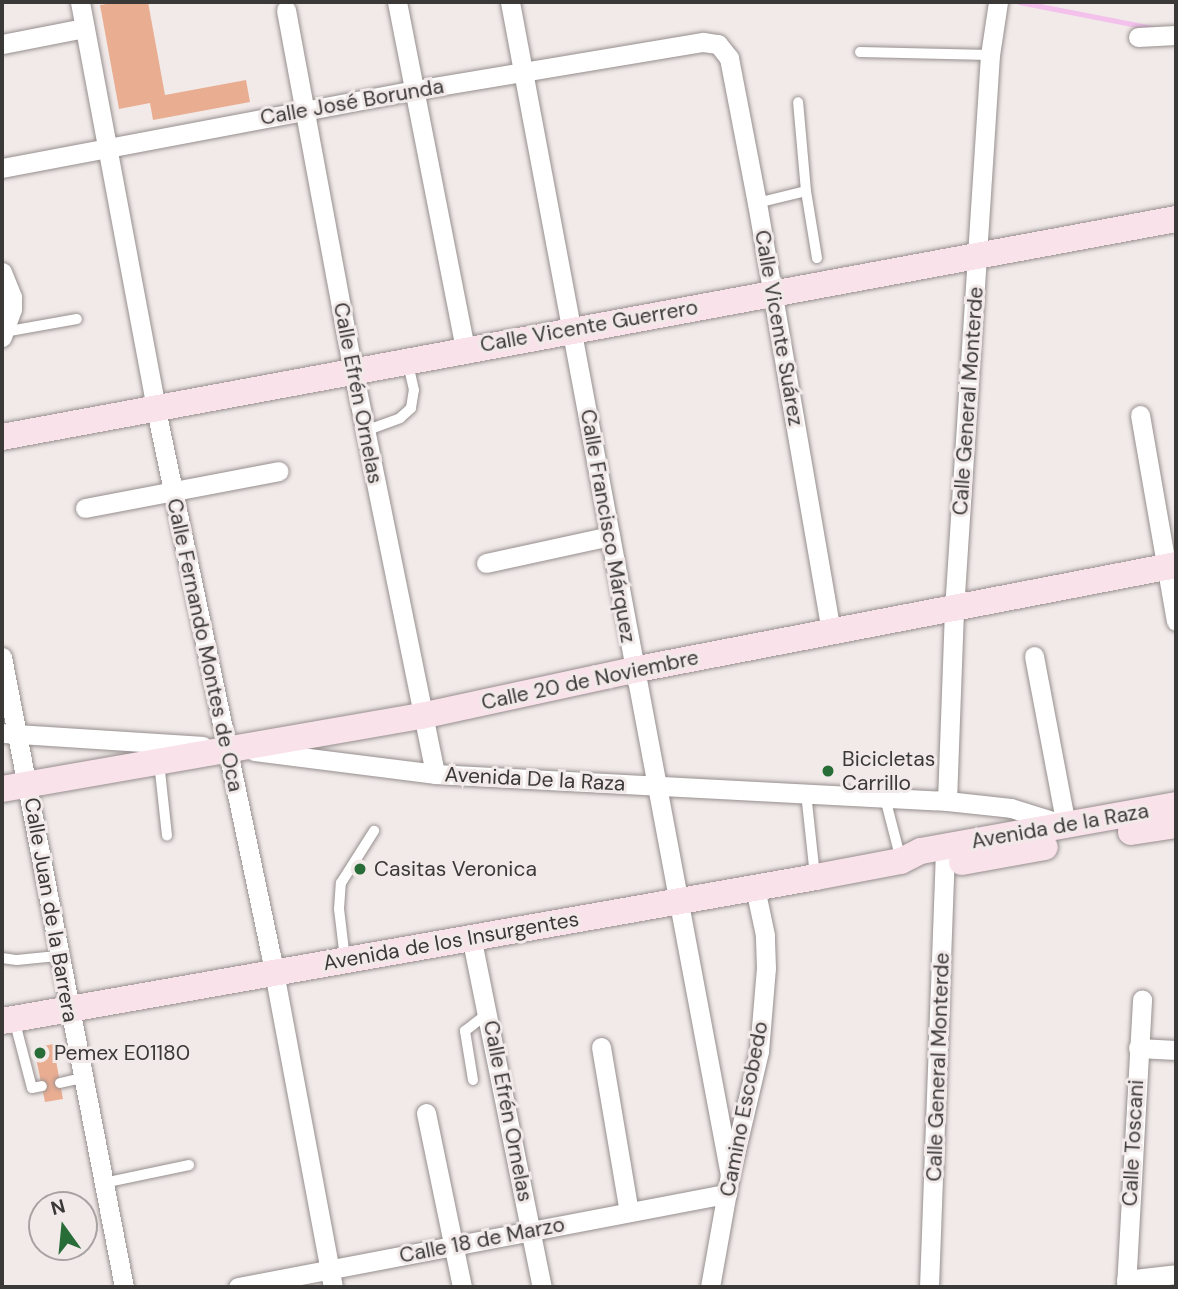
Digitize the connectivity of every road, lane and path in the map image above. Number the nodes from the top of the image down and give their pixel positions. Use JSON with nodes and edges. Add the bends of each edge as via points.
{"nodes":[{"id":1,"x":80,"y":2,"type":"edge"},
{"id":2,"x":397,"y":2,"type":"edge"},
{"id":3,"x":511,"y":6,"type":"edge"},
{"id":4,"x":996,"y":6,"type":"edge"},
{"id":5,"x":286,"y":10,"type":"dead end"},
{"id":6,"x":84,"y":28,"type":"junction"},
{"id":7,"x":1176,"y":35,"type":"edge"},
{"id":8,"x":1138,"y":37,"type":"dead end"},
{"id":9,"x":703,"y":42,"type":"joint"},
{"id":10,"x":2,"y":44,"type":"edge"},
{"id":11,"x":860,"y":52,"type":"dead end"},
{"id":12,"x":990,"y":55,"type":"junction"},
{"id":13,"x":522,"y":74,"type":"junction"},
{"id":14,"x":415,"y":90,"type":"junction"},
{"id":15,"x":798,"y":102,"type":"dead end"},
{"id":16,"x":304,"y":110,"type":"junction"},
{"id":17,"x":107,"y":148,"type":"junction"},
{"id":18,"x":2,"y":168,"type":"edge"},
{"id":19,"x":806,"y":191,"type":"junction"},
{"id":20,"x":757,"y":203,"type":"junction"},
{"id":21,"x":1176,"y":219,"type":"edge"},
{"id":22,"x":979,"y":256,"type":"junction"},
{"id":23,"x":817,"y":258,"type":"dead end"},
{"id":24,"x":2,"y":272,"type":"edge"},
{"id":25,"x":773,"y":292,"type":"junction"},
{"id":26,"x":77,"y":319,"type":"dead end"},
{"id":27,"x":573,"y":329,"type":"junction"},
{"id":28,"x":3,"y":335,"type":"edge"},
{"id":29,"x":465,"y":349,"type":"junction"},
{"id":30,"x":407,"y":360,"type":"junction"},
{"id":31,"x":353,"y":370,"type":"junction"},
{"id":32,"x":156,"y":410,"type":"junction"},
{"id":33,"x":1140,"y":415,"type":"dead end"},
{"id":34,"x":365,"y":431,"type":"junction"},
{"id":35,"x":2,"y":436,"type":"edge"},
{"id":36,"x":279,"y":471,"type":"dead end"},
{"id":37,"x":174,"y":491,"type":"junction"},
{"id":38,"x":85,"y":508,"type":"dead end"},
{"id":39,"x":610,"y":536,"type":"junction"},
{"id":40,"x":486,"y":563,"type":"dead end"},
{"id":41,"x":1171,"y":566,"type":"edge"},
{"id":42,"x":954,"y":610,"type":"junction"},
{"id":43,"x":1176,"y":621,"type":"edge"},
{"id":44,"x":831,"y":632,"type":"junction"},
{"id":45,"x":2,"y":656,"type":"edge"},
{"id":46,"x":1034,"y":656,"type":"dead end"},
{"id":47,"x":633,"y":670,"type":"junction"},
{"id":48,"x":421,"y":716,"type":"junction"},
{"id":49,"x":9,"y":733,"type":"edge"},
{"id":50,"x":226,"y":748,"type":"junction"},
{"id":51,"x":159,"y":752,"type":"junction"},
{"id":52,"x":435,"y":775,"type":"junction"},
{"id":53,"x":29,"y":784,"type":"junction"},
{"id":54,"x":657,"y":784,"type":"junction"},
{"id":55,"x":2,"y":789,"type":"edge"},
{"id":56,"x":806,"y":793,"type":"junction"},
{"id":57,"x":886,"y":798,"type":"junction"},
{"id":58,"x":947,"y":801,"type":"junction"},
{"id":59,"x":1176,"y":805,"type":"edge"},
{"id":60,"x":1066,"y":825,"type":"junction"},
{"id":61,"x":1176,"y":825,"type":"edge"},
{"id":62,"x":374,"y":831,"type":"dead end"},
{"id":63,"x":167,"y":835,"type":"dead end"},
{"id":64,"x":945,"y":855,"type":"junction"},
{"id":65,"x":901,"y":861,"type":"junction"},
{"id":66,"x":816,"y":877,"type":"junction"},
{"id":67,"x":755,"y":888,"type":"junction"},
{"id":68,"x":680,"y":901,"type":"junction"},
{"id":69,"x":471,"y":936,"type":"junction"},
{"id":70,"x":57,"y":956,"type":"junction"},
{"id":71,"x":2,"y":958,"type":"edge"},
{"id":72,"x":345,"y":959,"type":"junction"},
{"id":73,"x":273,"y":972,"type":"junction"},
{"id":74,"x":1142,"y":999,"type":"dead end"},
{"id":75,"x":69,"y":1008,"type":"junction"},
{"id":76,"x":488,"y":1012,"type":"junction"},
{"id":77,"x":8,"y":1020,"type":"edge"},
{"id":78,"x":601,"y":1048,"type":"dead end"},
{"id":79,"x":1138,"y":1048,"type":"junction"},
{"id":80,"x":1176,"y":1050,"type":"edge"},
{"id":81,"x":82,"y":1078,"type":"junction"},
{"id":82,"x":473,"y":1080,"type":"dead end"},
{"id":83,"x":60,"y":1083,"type":"dead end"},
{"id":84,"x":42,"y":1086,"type":"dead end"},
{"id":85,"x":426,"y":1114,"type":"dead end"},
{"id":86,"x":189,"y":1165,"type":"dead end"},
{"id":87,"x":103,"y":1183,"type":"junction"},
{"id":88,"x":728,"y":1184,"type":"junction"},
{"id":89,"x":629,"y":1212,"type":"junction"},
{"id":90,"x":531,"y":1231,"type":"junction"},
{"id":91,"x":453,"y":1246,"type":"junction"},
{"id":92,"x":1176,"y":1273,"type":"edge"},
{"id":93,"x":331,"y":1278,"type":"edge"},
{"id":94,"x":1126,"y":1284,"type":"edge"},
{"id":95,"x":124,"y":1287,"type":"edge"},
{"id":96,"x":238,"y":1287,"type":"edge"},
{"id":97,"x":462,"y":1287,"type":"edge"},
{"id":98,"x":542,"y":1287,"type":"edge"},
{"id":99,"x":710,"y":1287,"type":"edge"},
{"id":100,"x":929,"y":1287,"type":"edge"}],
"edges":[{"from":1,"to":6,"type":"street","name":"Calle Fernando Montes de Oca"},
{"from":2,"to":14,"type":"street"},
{"from":3,"to":13,"type":"street","name":"Calle Francisco Márquez"},
{"from":4,"to":12,"type":"street","name":"Calle General Monterde"},
{"from":5,"to":16,"type":"street","name":"Calle Efrén Ornelas"},
{"from":6,"to":10,"type":"street"},
{"from":6,"to":17,"type":"street","name":"Calle Fernando Montes de Oca"},
{"from":7,"to":8,"type":"street"},
{"from":9,"to":13,"type":"street","name":"Calle José Borunda"},
{"from":9,"to":20,"type":"street","name":"Calle Vicente Suárez","via":[[718,44],[729,58]]},
{"from":11,"to":12,"type":"lane"},
{"from":12,"to":22,"type":"street","name":"Calle General Monterde"},
{"from":13,"to":14,"type":"street","name":"Calle José Borunda"},
{"from":13,"to":27,"type":"street","name":"Calle Francisco Márquez"},
{"from":14,"to":16,"type":"street","name":"Calle José Borunda"},
{"from":14,"to":29,"type":"street"},
{"from":15,"to":19,"type":"lane"},
{"from":16,"to":17,"type":"street","name":"Calle José Borunda"},
{"from":16,"to":31,"type":"street","name":"Calle Efrén Ornelas"},
{"from":17,"to":18,"type":"street","name":"Calle José Borunda"},
{"from":17,"to":32,"type":"street","name":"Calle Fernando Montes de Oca"},
{"from":19,"to":20,"type":"lane"},
{"from":19,"to":23,"type":"lane"},
{"from":20,"to":25,"type":"street","name":"Calle Vicente Suárez"},
{"from":21,"to":22,"type":"main road","name":"Calle Vicente Guerrero"},
{"from":22,"to":25,"type":"main road","name":"Calle Vicente Guerrero"},
{"from":22,"to":42,"type":"street","name":"Calle General Monterde"},
{"from":24,"to":28,"type":"street","via":[[12,297]]},
{"from":25,"to":27,"type":"main road","name":"Calle Vicente Guerrero"},
{"from":25,"to":44,"type":"street","name":"Calle Vicente Suárez"},
{"from":26,"to":28,"type":"lane"},
{"from":27,"to":29,"type":"main road","name":"Calle Vicente Guerrero"},
{"from":27,"to":39,"type":"street","name":"Calle Francisco Márquez"},
{"from":29,"to":30,"type":"main road","name":"Calle Vicente Guerrero"},
{"from":30,"to":31,"type":"main road","name":"Calle Vicente Guerrero"},
{"from":30,"to":34,"type":"lane","via":[[414,390],[411,408],[400,418]]},
{"from":31,"to":32,"type":"main road","name":"Calle Vicente Guerrero"},
{"from":31,"to":34,"type":"street","name":"Calle Efrén Ornelas"},
{"from":32,"to":35,"type":"main road","name":"Calle Vicente Guerrero"},
{"from":32,"to":37,"type":"street","name":"Calle Fernando Montes de Oca"},
{"from":33,"to":41,"type":"street"},
{"from":34,"to":48,"type":"street","name":"Calle Efrén Ornelas"},
{"from":36,"to":37,"type":"street"},
{"from":37,"to":38,"type":"street"},
{"from":37,"to":50,"type":"street","name":"Calle Fernando Montes de Oca"},
{"from":39,"to":40,"type":"street"},
{"from":39,"to":47,"type":"street","name":"Calle Francisco Márquez"},
{"from":41,"to":42,"type":"main road","name":"Calle 20 de Noviembre"},
{"from":41,"to":43,"type":"street"},
{"from":42,"to":44,"type":"main road","name":"Calle 20 de Noviembre"},
{"from":42,"to":58,"type":"street","name":"Calle General Monterde"},
{"from":44,"to":47,"type":"main road","name":"Calle 20 de Noviembre"},
{"from":45,"to":49,"type":"street","name":"Calle Juan de la Barrera"},
{"from":46,"to":60,"type":"street"},
{"from":47,"to":48,"type":"main road","name":"Calle 20 de Noviembre"},
{"from":47,"to":54,"type":"street","name":"Calle Francisco Márquez"},
{"from":48,"to":50,"type":"main road","name":"Calle 20 de Noviembre"},
{"from":48,"to":52,"type":"street","name":"Calle Efrén Ornelas"},
{"from":49,"to":51,"type":"street"},
{"from":49,"to":53,"type":"street","name":"Calle Juan de la Barrera"},
{"from":50,"to":51,"type":"main road","name":"Calle 20 de Noviembre"},
{"from":50,"to":52,"type":"street","name":"Avenida De la Raza"},
{"from":50,"to":73,"type":"street","name":"Calle Fernando Montes de Oca"},
{"from":51,"to":53,"type":"main road","name":"Calle 20 de Noviembre"},
{"from":51,"to":63,"type":"lane"},
{"from":52,"to":54,"type":"street","name":"Avenida De la Raza"},
{"from":53,"to":55,"type":"main road","name":"Calle 20 de Noviembre"},
{"from":53,"to":70,"type":"street","name":"Calle Juan de la Barrera"},
{"from":54,"to":56,"type":"street","name":"Avenida De la Raza"},
{"from":54,"to":68,"type":"street","name":"Calle Francisco Márquez"},
{"from":56,"to":57,"type":"street","name":"Avenida De la Raza"},
{"from":56,"to":66,"type":"lane"},
{"from":57,"to":58,"type":"street","name":"Avenida De la Raza"},
{"from":57,"to":65,"type":"lane"},
{"from":58,"to":60,"type":"street","name":"Avenida De la Raza","via":[[1011,808]]},
{"from":59,"to":60,"type":"main road","name":"Avenida de la Raza"},
{"from":60,"to":64,"type":"main road","name":"Avenida de la Raza"},
{"from":61,"to":64,"type":"main road","name":"Avenida de la Raza"},
{"from":62,"to":72,"type":"lane","via":[[341,883]]},
{"from":64,"to":65,"type":"main road","name":"Avenida de los Insurgentes","via":[[927,866]]},
{"from":64,"to":100,"type":"street","name":"Calle General Monterde"},
{"from":65,"to":66,"type":"main road","name":"Avenida de los Insurgentes"},
{"from":66,"to":67,"type":"main road","name":"Avenida de los Insurgentes"},
{"from":67,"to":68,"type":"main road","name":"Avenida de los Insurgentes"},
{"from":67,"to":88,"type":"street","name":"Camino Escobedo","via":[[765,935],[761,1038]]},
{"from":68,"to":69,"type":"main road","name":"Avenida de los Insurgentes"},
{"from":68,"to":88,"type":"street","name":"Calle Francisco Márquez"},
{"from":69,"to":72,"type":"main road","name":"Avenida de los Insurgentes"},
{"from":69,"to":76,"type":"street","name":"Calle Efrén Ornelas"},
{"from":70,"to":71,"type":"lane"},
{"from":70,"to":75,"type":"street","name":"Calle Juan de la Barrera"},
{"from":72,"to":73,"type":"main road","name":"Avenida de los Insurgentes"},
{"from":73,"to":75,"type":"main road","name":"Avenida de los Insurgentes"},
{"from":73,"to":93,"type":"street","name":"Calle Fernando Montes de Oca"},
{"from":74,"to":79,"type":"street","name":"Calle Toscani"},
{"from":75,"to":77,"type":"main road","name":"Avenida de los Insurgentes"},
{"from":75,"to":81,"type":"street","name":"Calle Juan de la Barrera"},
{"from":76,"to":82,"type":"lane","via":[[465,1031]]},
{"from":76,"to":90,"type":"street","name":"Calle Efrén Ornelas"},
{"from":77,"to":84,"type":"lane","via":[[32,1088]]},
{"from":78,"to":89,"type":"street"},
{"from":79,"to":80,"type":"street"},
{"from":79,"to":94,"type":"street","name":"Calle Toscani"},
{"from":81,"to":83,"type":"lane"},
{"from":81,"to":87,"type":"street","name":"Calle Juan de la Barrera"},
{"from":85,"to":91,"type":"street"},
{"from":86,"to":87,"type":"lane"},
{"from":87,"to":95,"type":"street","name":"Calle Juan de la Barrera"},
{"from":88,"to":89,"type":"street","name":"Calle 18 de Marzo"},
{"from":88,"to":99,"type":"street","name":"Camino Escobedo"},
{"from":89,"to":90,"type":"street","name":"Calle 18 de Marzo"},
{"from":90,"to":91,"type":"street","name":"Calle 18 de Marzo"},
{"from":90,"to":98,"type":"street","name":"Calle Efrén Ornelas"},
{"from":91,"to":93,"type":"street","name":"Calle 18 de Marzo"},
{"from":91,"to":97,"type":"street"},
{"from":92,"to":94,"type":"street"},
{"from":93,"to":96,"type":"street","name":"Calle 18 de Marzo"}]}
